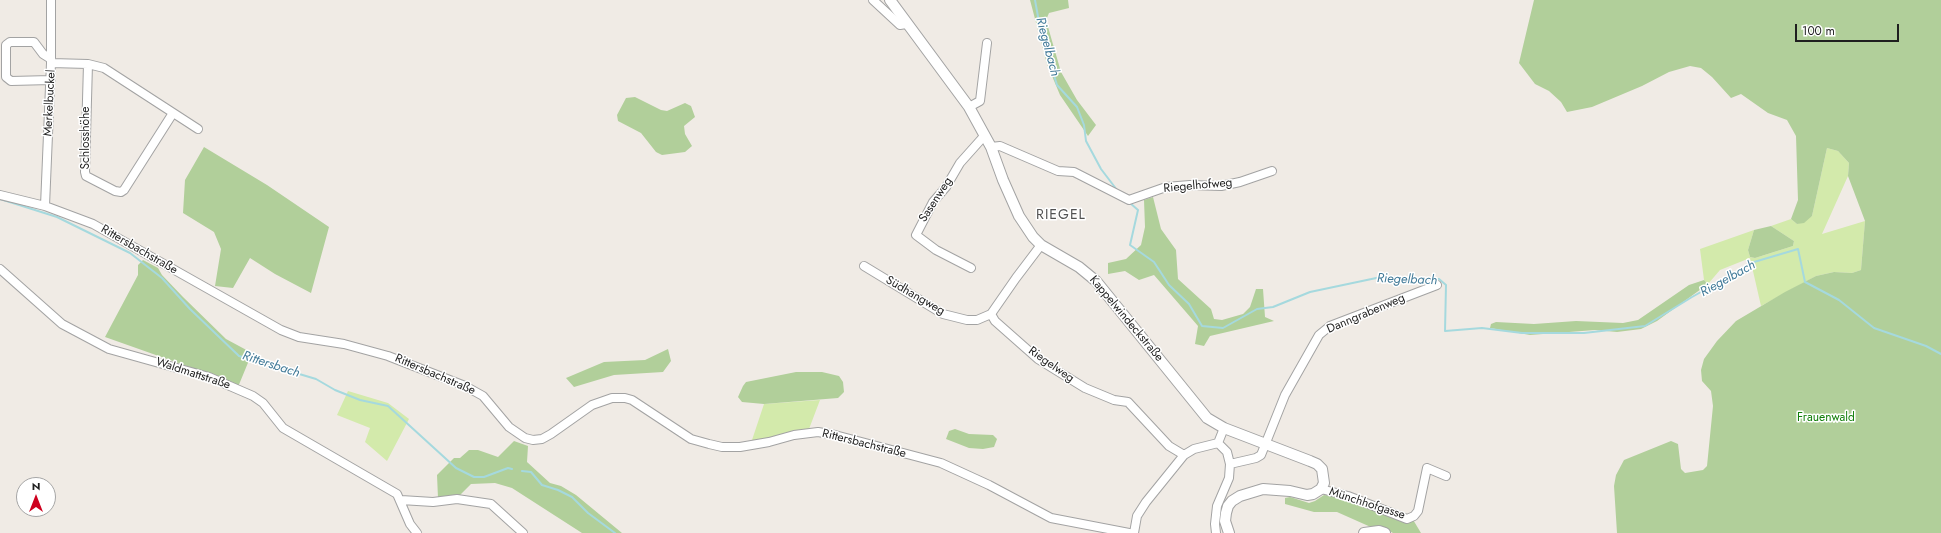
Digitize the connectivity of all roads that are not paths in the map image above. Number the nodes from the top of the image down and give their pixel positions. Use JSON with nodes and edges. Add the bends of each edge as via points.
{"nodes":[{"id":1,"x":50,"y":0,"type":"edge"},
{"id":2,"x":873,"y":0,"type":"edge"},
{"id":3,"x":890,"y":0,"type":"edge"},
{"id":4,"x":906,"y":24,"type":"junction"},
{"id":5,"x":987,"y":43,"type":"dead end"},
{"id":6,"x":52,"y":61,"type":"junction"},
{"id":7,"x":88,"y":64,"type":"junction"},
{"id":8,"x":51,"y":80,"type":"junction"},
{"id":9,"x":969,"y":107,"type":"junction"},
{"id":10,"x":173,"y":113,"type":"junction"},
{"id":11,"x":198,"y":129,"type":"dead end"},
{"id":12,"x":985,"y":135,"type":"junction"},
{"id":13,"x":990,"y":147,"type":"junction"},
{"id":14,"x":1272,"y":171,"type":"dead end"},
{"id":15,"x":0,"y":195,"type":"edge"},
{"id":16,"x":45,"y":206,"type":"junction"},
{"id":17,"x":1041,"y":245,"type":"junction"},
{"id":18,"x":864,"y":266,"type":"dead end"},
{"id":19,"x":971,"y":268,"type":"dead end"},
{"id":20,"x":0,"y":269,"type":"edge"},
{"id":21,"x":1437,"y":285,"type":"dead end"},
{"id":22,"x":991,"y":314,"type":"junction"},
{"id":23,"x":1224,"y":428,"type":"junction"},
{"id":24,"x":1218,"y":443,"type":"junction"},
{"id":25,"x":1266,"y":444,"type":"junction"},
{"id":26,"x":1184,"y":456,"type":"junction"},
{"id":27,"x":1230,"y":464,"type":"junction"},
{"id":28,"x":1446,"y":476,"type":"dead end"},
{"id":29,"x":1321,"y":489,"type":"junction"},
{"id":30,"x":401,"y":500,"type":"junction"},
{"id":31,"x":417,"y":533,"type":"edge"},
{"id":32,"x":523,"y":533,"type":"edge"},
{"id":33,"x":1129,"y":533,"type":"edge"},
{"id":34,"x":1134,"y":533,"type":"edge"},
{"id":35,"x":1216,"y":533,"type":"edge"},
{"id":36,"x":1229,"y":533,"type":"edge"},
{"id":37,"x":1364,"y":533,"type":"edge"},
{"id":38,"x":1385,"y":533,"type":"edge"}],
"edges":[{"from":1,"to":6,"type":"street","name":"Merkelbuckel"},
{"from":2,"to":4,"type":"street","via":[[900,25]]},
{"from":3,"to":4,"type":"street","name":"Kappelwindeckstraße"},
{"from":4,"to":9,"type":"street","name":"Kappelwindeckstraße"},
{"from":5,"to":9,"type":"street","via":[[980,101]]},
{"from":6,"to":7,"type":"street"},
{"from":6,"to":8,"type":"street","name":"Merkelbuckel"},
{"from":6,"to":8,"type":"street","via":[[34,42],[10,42],[6,45],[6,77],[11,81]]},
{"from":7,"to":10,"type":"street","via":[[104,68]]},
{"from":7,"to":10,"type":"street","name":"Schlosshöhe","via":[[86,176],[116,191],[124,190]]},
{"from":8,"to":16,"type":"street","name":"Merkelbuckel"},
{"from":9,"to":12,"type":"street","name":"Kappelwindeckstraße"},
{"from":10,"to":11,"type":"street"},
{"from":12,"to":13,"type":"street","name":"Kappelwindeckstraße"},
{"from":12,"to":19,"type":"street","name":"Sasenweg","via":[[960,163],[946,187],[933,202],[916,235],[936,250]]},
{"from":13,"to":14,"type":"street","name":"Riegelhofweg","via":[[1000,146],[1058,171],[1074,172],[1129,200],[1166,187],[1221,186]]},
{"from":13,"to":17,"type":"street","name":"Kappelwindeckstraße","via":[[1019,216],[1029,233]]},
{"from":15,"to":16,"type":"street","name":"Rittersbachstraße"},
{"from":16,"to":33,"type":"street","name":"Rittersbachstraße","via":[[93,224],[281,330],[388,356],[465,386],[483,396],[509,427],[525,438],[542,439],[592,405],[612,398],[625,398],[691,439],[709,444],[740,447],[800,434],[818,432],[835,435],[941,463],[1051,518]]},
{"from":17,"to":22,"type":"street"},
{"from":17,"to":23,"type":"street","name":"Kappelwindeckstraße","via":[[1079,267],[1096,281],[1200,412]]},
{"from":18,"to":22,"type":"street","name":"Südhangweg","via":[[943,314],[977,320]]},
{"from":20,"to":30,"type":"street","name":"Waldmattstraße","via":[[62,324],[108,349],[209,377],[253,396],[263,403],[284,428],[397,494]]},
{"from":21,"to":25,"type":"street","name":"Danngrabenweg","via":[[1330,326],[1319,335],[1285,395]]},
{"from":22,"to":26,"type":"street","name":"Riegelweg","via":[[995,321],[1038,359],[1085,388],[1114,400],[1128,402],[1169,446]]},
{"from":23,"to":24,"type":"street"},
{"from":23,"to":25,"type":"street","name":"Kappelwindeckstraße"},
{"from":24,"to":26,"type":"street","via":[[1194,449]]},
{"from":24,"to":27,"type":"street","via":[[1227,452]]},
{"from":25,"to":27,"type":"street","name":"Danngrabenweg","via":[[1261,455],[1256,458]]},
{"from":25,"to":29,"type":"street","name":"Kappelwindeckstraße","via":[[1317,464],[1324,476]]},
{"from":26,"to":34,"type":"street","via":[[1146,502],[1137,516]]},
{"from":27,"to":35,"type":"street","via":[[1229,478],[1217,506]]},
{"from":28,"to":29,"type":"street","name":"Münchhofgasse","via":[[1427,468],[1418,511],[1407,519],[1348,496]]},
{"from":29,"to":36,"type":"street","via":[[1308,495],[1263,489],[1240,496],[1228,506],[1225,521]]},
{"from":30,"to":31,"type":"street","via":[[407,518]]},
{"from":30,"to":32,"type":"street","via":[[433,502],[457,499],[491,504]]},
{"from":37,"to":38,"type":"street"}]}
